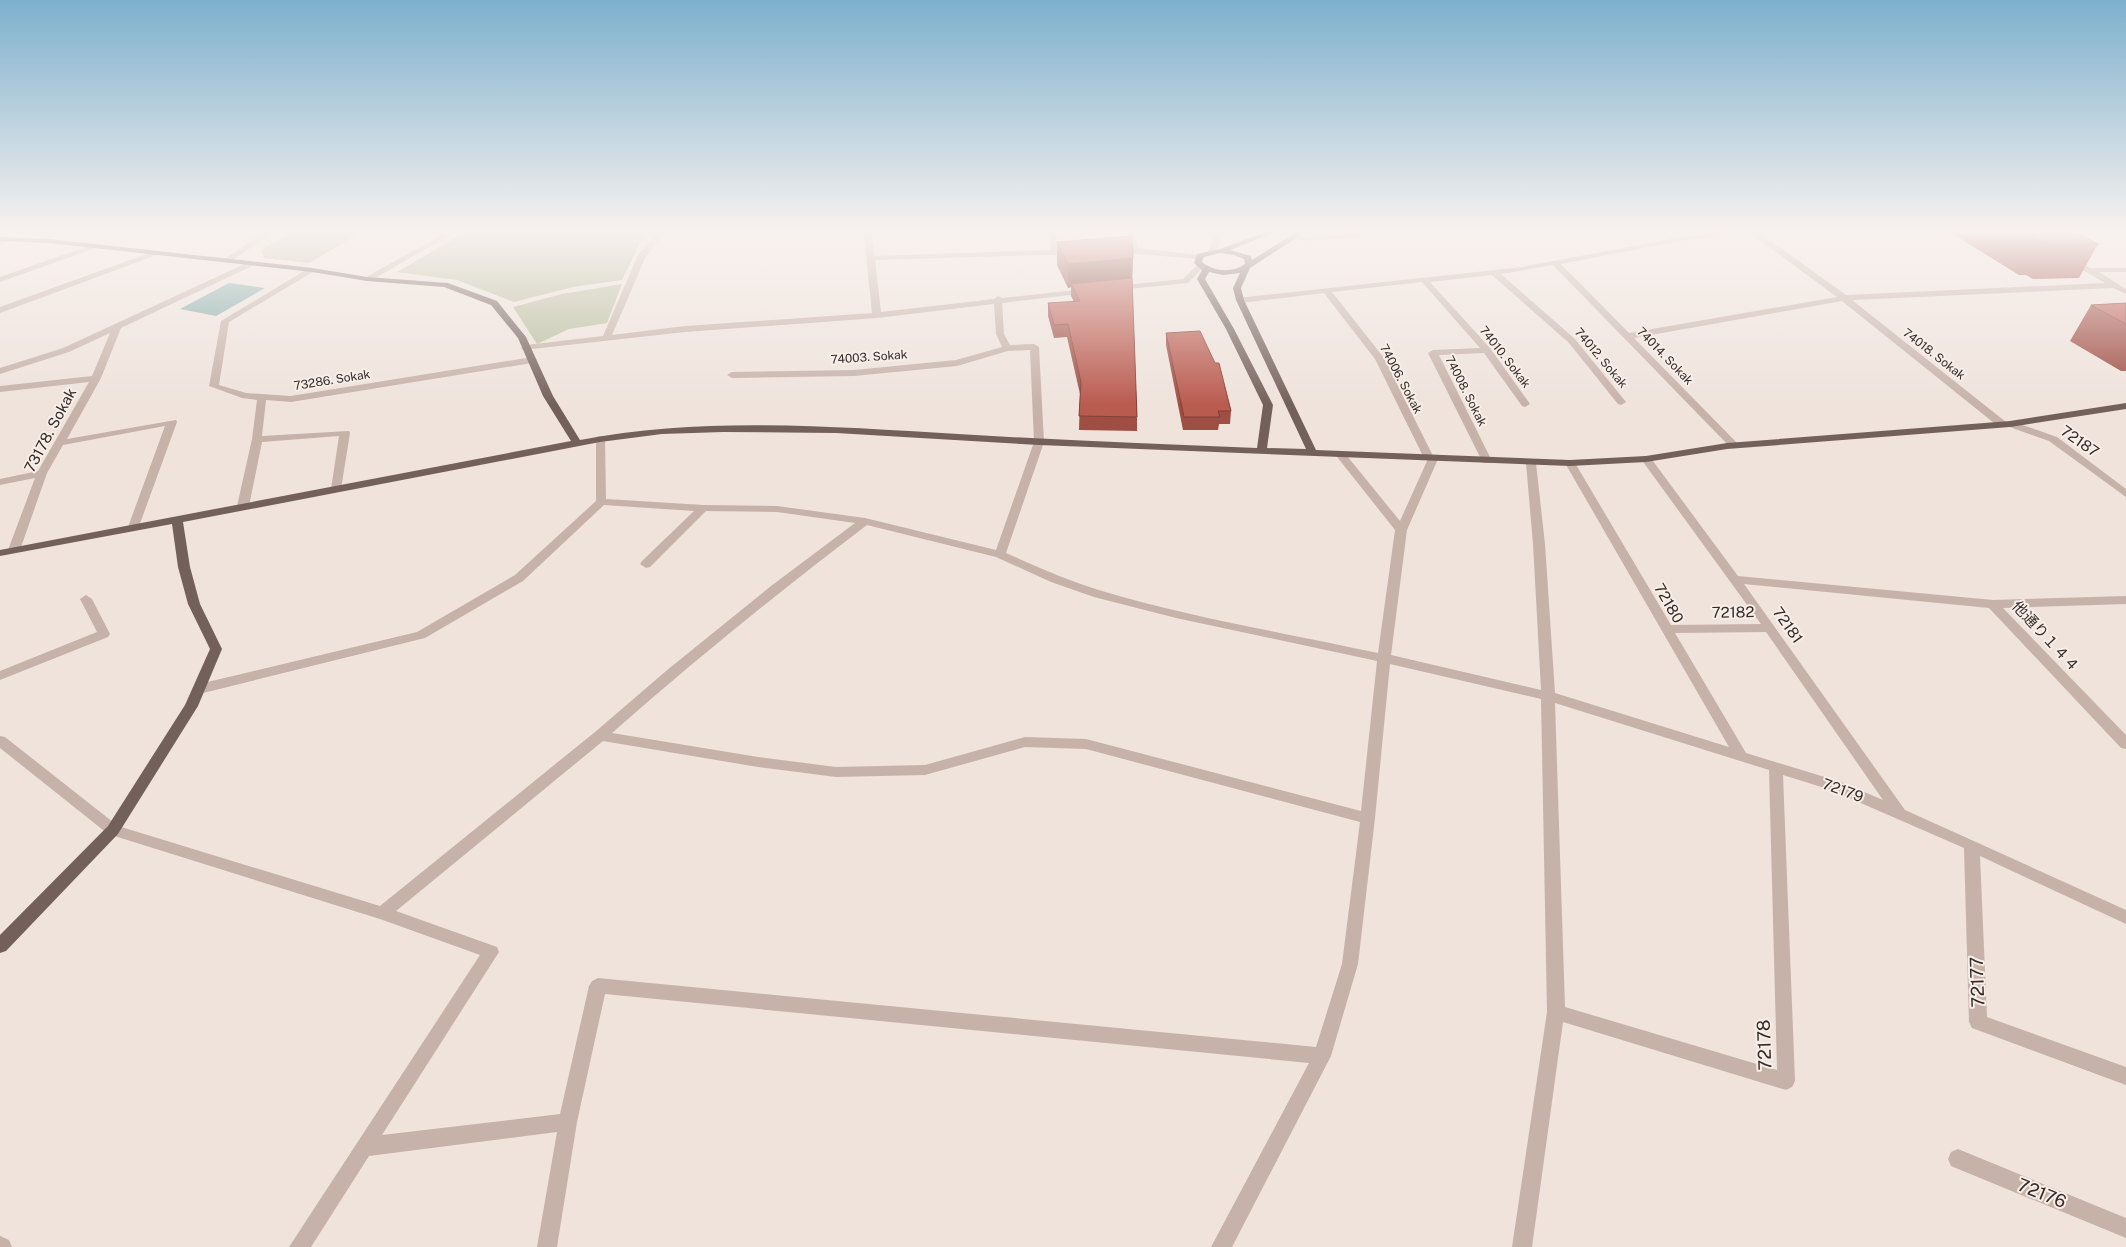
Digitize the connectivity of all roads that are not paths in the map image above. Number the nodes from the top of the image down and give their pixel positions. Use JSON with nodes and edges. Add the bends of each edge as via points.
{"nodes":[{"id":1,"x":58,"y":289,"type":"edge"},
{"id":2,"x":198,"y":289,"type":"edge"},
{"id":3,"x":279,"y":289,"type":"edge"},
{"id":4,"x":456,"y":289,"type":"edge"},
{"id":5,"x":627,"y":289,"type":"edge"},
{"id":6,"x":875,"y":289,"type":"edge"},
{"id":7,"x":1103,"y":289,"type":"edge"},
{"id":8,"x":1207,"y":289,"type":"edge"},
{"id":9,"x":1237,"y":289,"type":"edge"},
{"id":10,"x":1345,"y":289,"type":"edge"},
{"id":11,"x":1432,"y":289,"type":"edge"},
{"id":12,"x":1513,"y":289,"type":"edge"},
{"id":13,"x":1582,"y":289,"type":"edge"},
{"id":14,"x":1832,"y":289,"type":"edge"},
{"id":15,"x":2028,"y":289,"type":"edge"},
{"id":16,"x":1327,"y":291,"type":"junction"},
{"id":17,"x":1844,"y":298,"type":"junction"},
{"id":18,"x":998,"y":299,"type":"junction"},
{"id":19,"x":1240,"y":300,"type":"junction"},
{"id":20,"x":0,"y":310,"type":"edge"},
{"id":21,"x":877,"y":315,"type":"junction"},
{"id":22,"x":117,"y":327,"type":"junction"},
{"id":23,"x":1629,"y":336,"type":"junction"},
{"id":24,"x":607,"y":337,"type":"junction"},
{"id":25,"x":526,"y":348,"type":"junction"},
{"id":26,"x":1007,"y":348,"type":"junction"},
{"id":27,"x":1486,"y":350,"type":"junction"},
{"id":28,"x":532,"y":360,"type":"junction"},
{"id":29,"x":0,"y":371,"type":"edge"},
{"id":30,"x":732,"y":375,"type":"dead end"},
{"id":31,"x":96,"y":378,"type":"junction"},
{"id":32,"x":0,"y":389,"type":"edge"},
{"id":33,"x":262,"y":397,"type":"junction"},
{"id":34,"x":1621,"y":402,"type":"dead end"},
{"id":35,"x":1525,"y":404,"type":"dead end"},
{"id":36,"x":2126,"y":406,"type":"edge"},
{"id":37,"x":2007,"y":425,"type":"junction"},
{"id":38,"x":257,"y":439,"type":"junction"},
{"id":39,"x":600,"y":439,"type":"junction"},
{"id":40,"x":1039,"y":442,"type":"junction"},
{"id":41,"x":59,"y":443,"type":"junction"},
{"id":42,"x":577,"y":443,"type":"junction"},
{"id":43,"x":1735,"y":446,"type":"junction"},
{"id":44,"x":1262,"y":449,"type":"junction"},
{"id":45,"x":1312,"y":452,"type":"junction"},
{"id":46,"x":1339,"y":453,"type":"junction"},
{"id":47,"x":1431,"y":458,"type":"junction"},
{"id":48,"x":1646,"y":459,"type":"junction"},
{"id":49,"x":1487,"y":461,"type":"junction"},
{"id":50,"x":1532,"y":463,"type":"junction"},
{"id":51,"x":1570,"y":463,"type":"junction"},
{"id":52,"x":42,"y":473,"type":"junction"},
{"id":53,"x":0,"y":482,"type":"edge"},
{"id":54,"x":336,"y":488,"type":"junction"},
{"id":55,"x":2126,"y":494,"type":"edge"},
{"id":56,"x":601,"y":502,"type":"junction"},
{"id":57,"x":243,"y":506,"type":"junction"},
{"id":58,"x":703,"y":508,"type":"junction"},
{"id":59,"x":177,"y":518,"type":"junction"},
{"id":60,"x":865,"y":521,"type":"junction"},
{"id":61,"x":134,"y":527,"type":"junction"},
{"id":62,"x":1401,"y":530,"type":"junction"},
{"id":63,"x":14,"y":550,"type":"junction"},
{"id":64,"x":0,"y":553,"type":"edge"},
{"id":65,"x":1000,"y":555,"type":"junction"},
{"id":66,"x":646,"y":564,"type":"dead end"},
{"id":67,"x":1734,"y":579,"type":"junction"},
{"id":68,"x":86,"y":599,"type":"dead end"},
{"id":69,"x":2126,"y":600,"type":"edge"},
{"id":70,"x":1993,"y":604,"type":"junction"},
{"id":71,"x":1770,"y":628,"type":"junction"},
{"id":72,"x":1666,"y":629,"type":"junction"},
{"id":73,"x":1384,"y":658,"type":"junction"},
{"id":74,"x":0,"y":676,"type":"edge"},
{"id":75,"x":199,"y":689,"type":"junction"},
{"id":76,"x":1548,"y":696,"type":"junction"},
{"id":77,"x":600,"y":736,"type":"junction"},
{"id":78,"x":0,"y":741,"type":"edge"},
{"id":79,"x":2126,"y":744,"type":"edge"},
{"id":80,"x":1742,"y":758,"type":"junction"},
{"id":81,"x":1776,"y":768,"type":"junction"},
{"id":82,"x":1899,"y":812,"type":"junction"},
{"id":83,"x":1368,"y":818,"type":"junction"},
{"id":84,"x":113,"y":830,"type":"junction"},
{"id":85,"x":1972,"y":845,"type":"junction"},
{"id":86,"x":382,"y":912,"type":"junction"},
{"id":87,"x":2126,"y":917,"type":"edge"},
{"id":88,"x":0,"y":946,"type":"edge"},
{"id":89,"x":1556,"y":1012,"type":"junction"},
{"id":90,"x":1322,"y":1056,"type":"junction"},
{"id":91,"x":2126,"y":1076,"type":"edge"},
{"id":92,"x":568,"y":1122,"type":"junction"},
{"id":93,"x":364,"y":1147,"type":"junction"},
{"id":94,"x":1958,"y":1159,"type":"dead end"},
{"id":95,"x":2126,"y":1228,"type":"edge"},
{"id":96,"x":299,"y":1247,"type":"edge"},
{"id":97,"x":547,"y":1247,"type":"edge"},
{"id":98,"x":1221,"y":1247,"type":"edge"},
{"id":99,"x":1522,"y":1247,"type":"edge"}],
"edges":[{"from":1,"to":20,"type":"street"},
{"from":2,"to":22,"type":"street"},
{"from":3,"to":33,"type":"street","name":"73286. Sokak","via":[[225,321],[214,386],[245,396]]},
{"from":4,"to":25,"type":"main road","via":[[494,303],[522,337]]},
{"from":5,"to":24,"type":"street"},
{"from":6,"to":21,"type":"street"},
{"from":7,"to":18,"type":"street"},
{"from":8,"to":44,"type":"main road","via":[[1268,405]]},
{"from":9,"to":19,"type":"main road"},
{"from":10,"to":16,"type":"street"},
{"from":11,"to":27,"type":"street","name":"74010. Sokak"},
{"from":12,"to":34,"type":"street","name":"74012. Sokak","via":[[1572,341]]},
{"from":13,"to":23,"type":"street","name":"74014. Sokak"},
{"from":14,"to":17,"type":"street","name":"74018. Sokak"},
{"from":15,"to":17,"type":"street"},
{"from":16,"to":19,"type":"street"},
{"from":16,"to":47,"type":"street","name":"74006. Sokak","via":[[1379,358]]},
{"from":17,"to":23,"type":"street"},
{"from":17,"to":37,"type":"street","name":"74018. Sokak"},
{"from":18,"to":21,"type":"street"},
{"from":18,"to":26,"type":"street","via":[[1000,334]]},
{"from":19,"to":45,"type":"main road"},
{"from":21,"to":24,"type":"street"},
{"from":22,"to":29,"type":"street","via":[[66,350]]},
{"from":22,"to":31,"type":"street","name":"73178. Sokak"},
{"from":23,"to":43,"type":"street","name":"74014. Sokak"},
{"from":24,"to":25,"type":"street"},
{"from":25,"to":28,"type":"main road"},
{"from":26,"to":30,"type":"street","name":"74003. Sokak","via":[[957,363],[854,373]]},
{"from":26,"to":40,"type":"street","name":"74003. Sokak","via":[[1034,347]]},
{"from":27,"to":35,"type":"street","name":"74010. Sokak"},
{"from":27,"to":49,"type":"street","name":"74008. Sokak","via":[[1434,353]]},
{"from":28,"to":33,"type":"street","name":"73286. Sokak","via":[[291,399]]},
{"from":28,"to":42,"type":"main road","via":[[548,396]]},
{"from":31,"to":32,"type":"street"},
{"from":31,"to":41,"type":"street","name":"73178. Sokak"},
{"from":33,"to":38,"type":"street"},
{"from":36,"to":37,"type":"main road"},
{"from":37,"to":43,"type":"main road"},
{"from":37,"to":55,"type":"street","name":"72187","via":[[2052,439]]},
{"from":38,"to":54,"type":"street","via":[[345,434]]},
{"from":38,"to":57,"type":"street"},
{"from":39,"to":40,"type":"main road","via":[[723,428],[836,430]]},
{"from":39,"to":42,"type":"main road"},
{"from":39,"to":56,"type":"street"},
{"from":40,"to":44,"type":"main road"},
{"from":40,"to":65,"type":"street"},
{"from":41,"to":52,"type":"street","name":"73178. Sokak"},
{"from":41,"to":61,"type":"street","via":[[172,422]]},
{"from":42,"to":54,"type":"main road"},
{"from":43,"to":48,"type":"main road"},
{"from":44,"to":45,"type":"main road"},
{"from":45,"to":46,"type":"main road"},
{"from":46,"to":47,"type":"main road"},
{"from":46,"to":62,"type":"street"},
{"from":47,"to":49,"type":"main road"},
{"from":47,"to":62,"type":"street"},
{"from":48,"to":51,"type":"main road"},
{"from":48,"to":67,"type":"street","name":"72181"},
{"from":49,"to":50,"type":"main road"},
{"from":50,"to":51,"type":"main road"},
{"from":50,"to":76,"type":"street"},
{"from":51,"to":72,"type":"street","name":"72180"},
{"from":52,"to":53,"type":"street"},
{"from":52,"to":63,"type":"street","name":"73178. Sokak"},
{"from":54,"to":57,"type":"main road"},
{"from":56,"to":58,"type":"street","name":"72179"},
{"from":56,"to":75,"type":"street","via":[[519,578],[421,635]]},
{"from":57,"to":59,"type":"main road"},
{"from":58,"to":60,"type":"street","name":"72179","via":[[777,509]]},
{"from":58,"to":66,"type":"street"},
{"from":59,"to":61,"type":"main road"},
{"from":59,"to":75,"type":"main road","via":[[184,567],[194,604],[216,649]]},
{"from":60,"to":65,"type":"street","name":"72179"},
{"from":60,"to":77,"type":"street","via":[[775,589]]},
{"from":61,"to":63,"type":"main road"},
{"from":62,"to":73,"type":"street"},
{"from":63,"to":64,"type":"main road"},
{"from":65,"to":73,"type":"street","name":"72179","via":[[1055,579],[1108,596],[1176,614]]},
{"from":67,"to":70,"type":"street"},
{"from":67,"to":71,"type":"street","name":"72181"},
{"from":68,"to":74,"type":"street","via":[[104,634]]},
{"from":69,"to":70,"type":"street","name":"他通り１４４"},
{"from":70,"to":79,"type":"street","name":"他通り１４４"},
{"from":71,"to":72,"type":"street","name":"72182"},
{"from":71,"to":82,"type":"street","name":"72181"},
{"from":72,"to":80,"type":"street","name":"72180"},
{"from":73,"to":76,"type":"street","name":"72179"},
{"from":73,"to":83,"type":"street"},
{"from":75,"to":84,"type":"main road"},
{"from":76,"to":80,"type":"street","name":"72179"},
{"from":76,"to":89,"type":"street"},
{"from":77,"to":83,"type":"street","via":[[836,772],[925,770],[1025,742],[1086,744]]},
{"from":77,"to":86,"type":"street"},
{"from":78,"to":84,"type":"street"},
{"from":80,"to":81,"type":"street","name":"72179"},
{"from":81,"to":82,"type":"street","name":"72179","via":[[1836,786]]},
{"from":81,"to":89,"type":"street","name":"72178","via":[[1786,1081]]},
{"from":82,"to":85,"type":"street","name":"72179"},
{"from":83,"to":90,"type":"street","via":[[1350,964]]},
{"from":84,"to":86,"type":"street"},
{"from":84,"to":88,"type":"main road"},
{"from":85,"to":87,"type":"street","name":"72179"},
{"from":85,"to":91,"type":"street","name":"72177","via":[[1978,1022]]},
{"from":86,"to":93,"type":"street","via":[[491,952]]},
{"from":89,"to":99,"type":"street"},
{"from":90,"to":92,"type":"street","via":[[598,986]]},
{"from":90,"to":98,"type":"street"},
{"from":92,"to":93,"type":"street"},
{"from":92,"to":97,"type":"street"},
{"from":93,"to":96,"type":"street"},
{"from":94,"to":95,"type":"street","name":"72176"}]}
